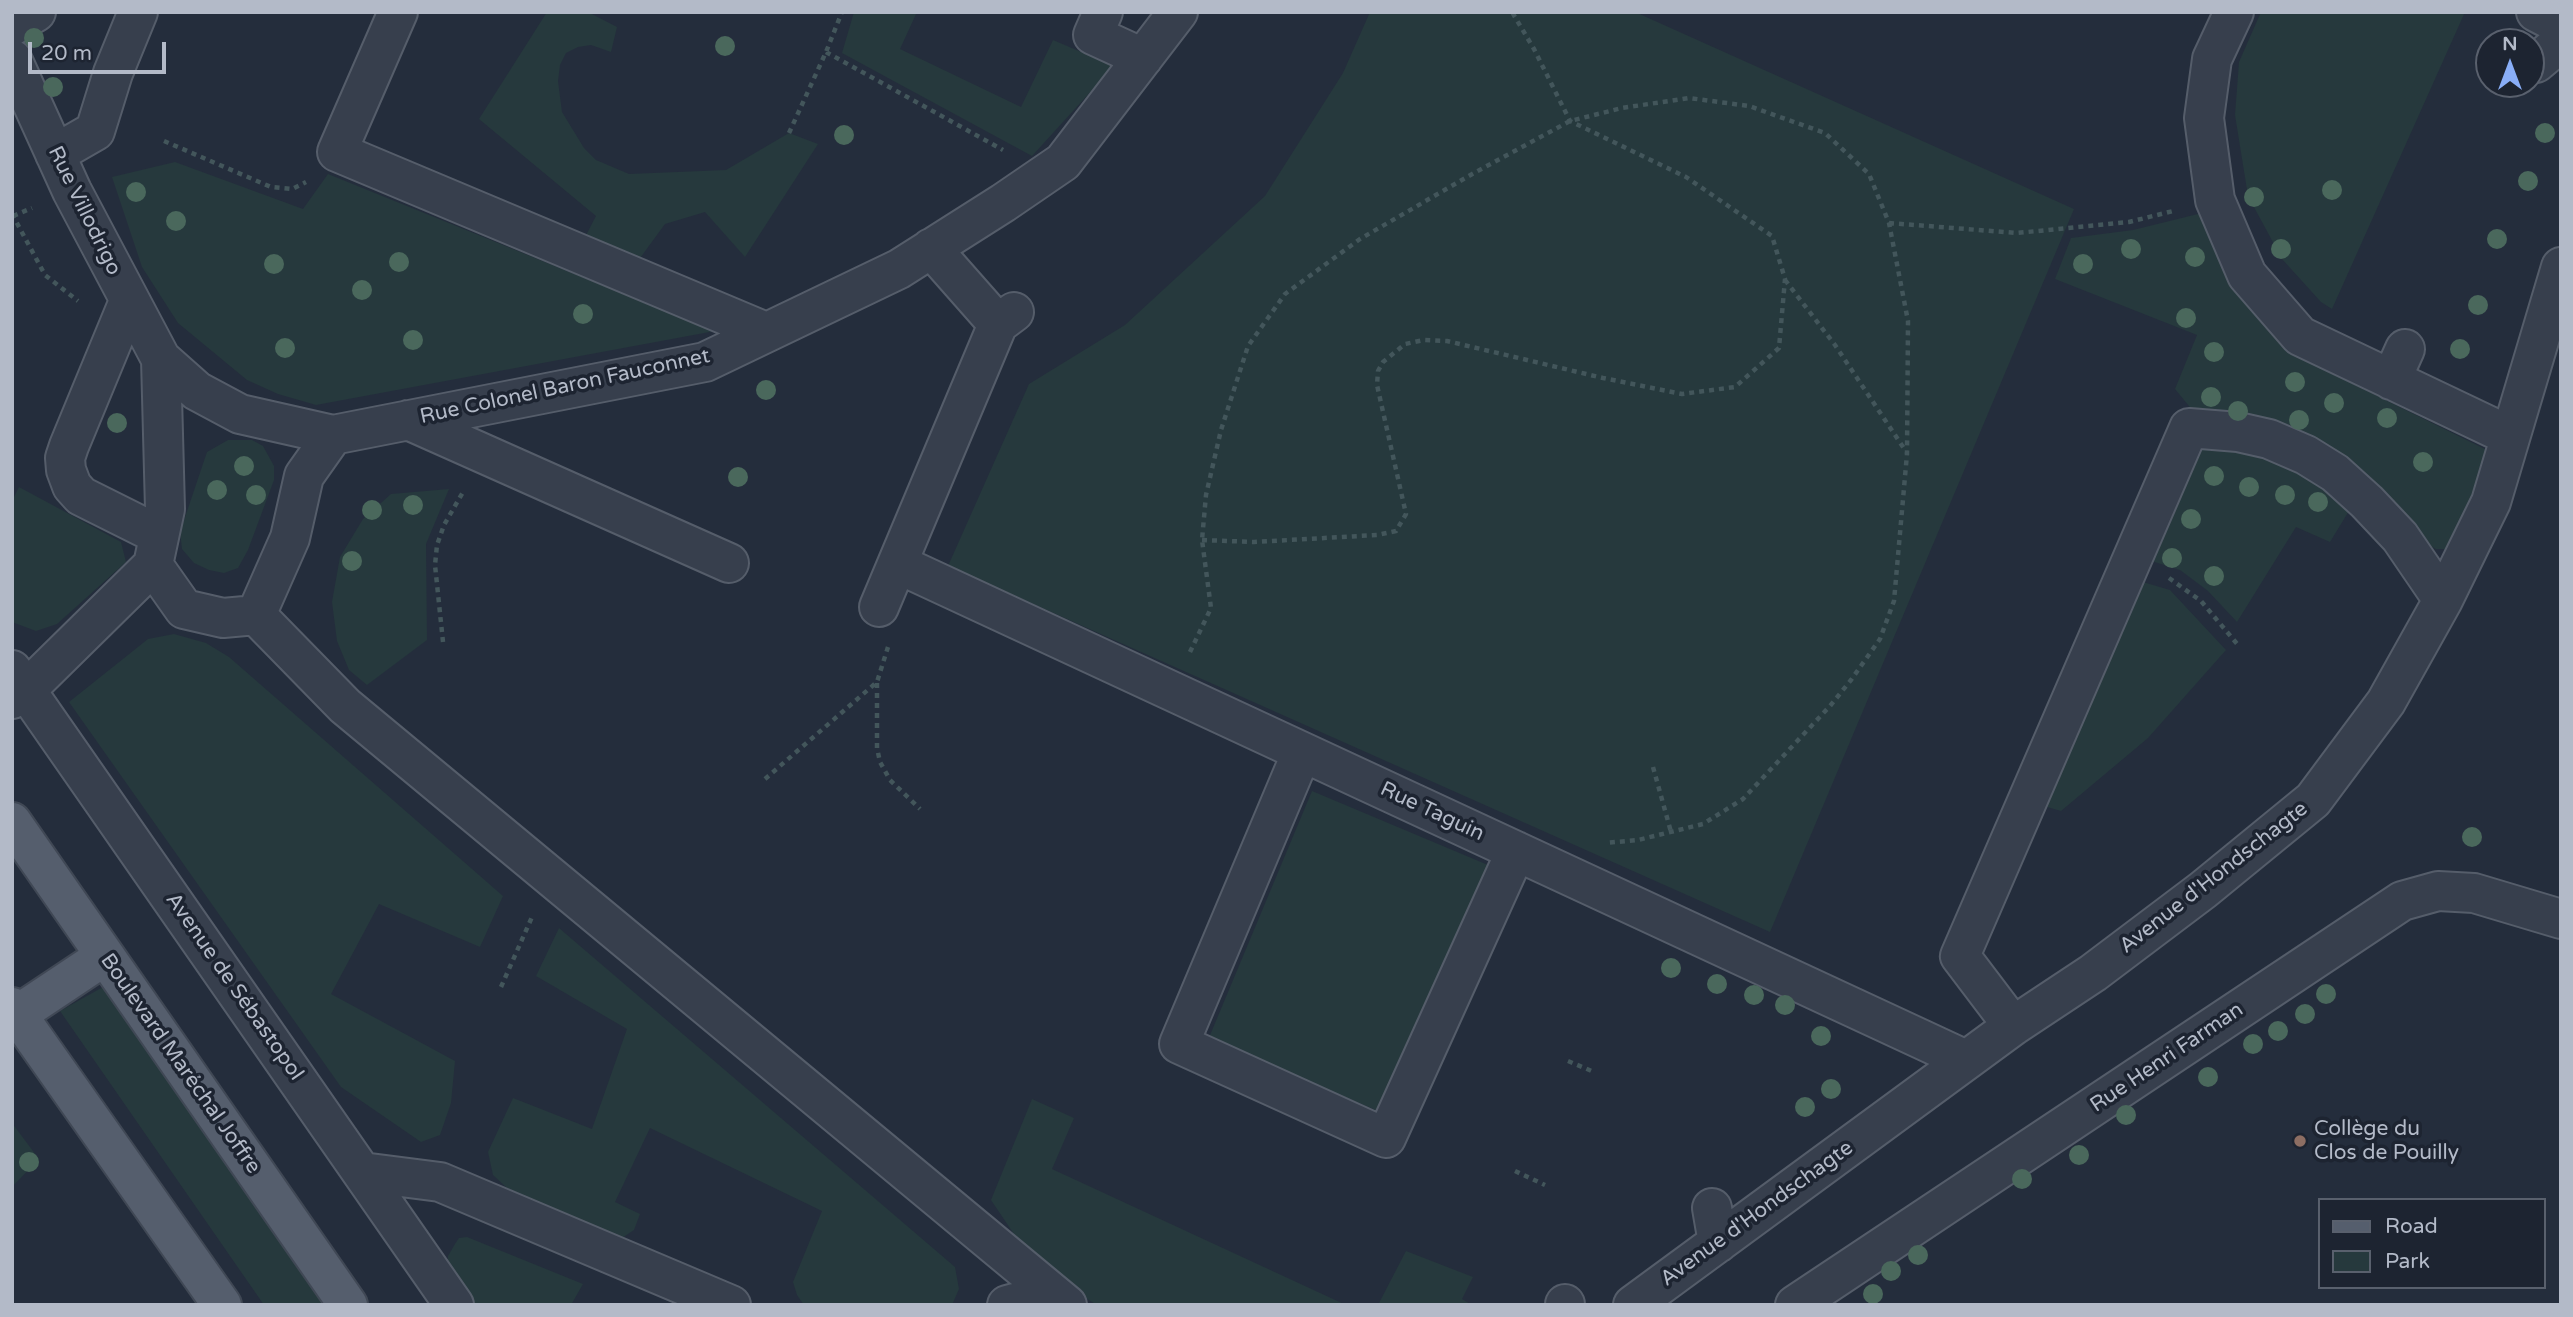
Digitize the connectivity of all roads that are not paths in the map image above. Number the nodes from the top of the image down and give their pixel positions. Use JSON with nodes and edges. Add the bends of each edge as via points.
{"nodes":[{"id":1,"x":36,"y":12,"type":"edge"},
{"id":2,"x":138,"y":12,"type":"edge"},
{"id":3,"x":398,"y":12,"type":"edge"},
{"id":4,"x":1103,"y":12,"type":"edge"},
{"id":5,"x":1178,"y":12,"type":"edge"},
{"id":6,"x":2234,"y":12,"type":"edge"},
{"id":7,"x":2536,"y":12,"type":"edge"},
{"id":8,"x":2561,"y":25,"type":"edge"},
{"id":9,"x":12,"y":26,"type":"edge"},
{"id":10,"x":1143,"y":58,"type":"junction"},
{"id":11,"x":12,"y":59,"type":"edge"},
{"id":12,"x":55,"y":154,"type":"junction"},
{"id":13,"x":931,"y":248,"type":"junction"},
{"id":14,"x":2561,"y":267,"type":"edge"},
{"id":15,"x":122,"y":315,"type":"junction"},
{"id":16,"x":766,"y":332,"type":"junction"},
{"id":17,"x":161,"y":359,"type":"junction"},
{"id":18,"x":408,"y":420,"type":"junction"},
{"id":19,"x":333,"y":435,"type":"junction"},
{"id":20,"x":2510,"y":436,"type":"junction"},
{"id":21,"x":156,"y":550,"type":"junction"},
{"id":22,"x":729,"y":563,"type":"dead end"},
{"id":23,"x":898,"y":564,"type":"junction"},
{"id":24,"x":2444,"y":600,"type":"junction"},
{"id":25,"x":879,"y":607,"type":"road end"},
{"id":26,"x":256,"y":615,"type":"junction"},
{"id":27,"x":17,"y":687,"type":"edge"},
{"id":28,"x":1302,"y":752,"type":"junction"},
{"id":29,"x":12,"y":822,"type":"edge"},
{"id":30,"x":1516,"y":851,"type":"junction"},
{"id":31,"x":2561,"y":919,"type":"edge"},
{"id":32,"x":105,"y":956,"type":"junction"},
{"id":33,"x":15,"y":1011,"type":"edge"},
{"id":34,"x":2013,"y":1026,"type":"junction"},
{"id":35,"x":1966,"y":1060,"type":"junction"},
{"id":36,"x":362,"y":1172,"type":"junction"},
{"id":37,"x":1059,"y":1299,"type":"edge"},
{"id":38,"x":222,"y":1305,"type":"edge"},
{"id":39,"x":348,"y":1305,"type":"edge"},
{"id":40,"x":454,"y":1305,"type":"edge"},
{"id":41,"x":731,"y":1305,"type":"edge"},
{"id":42,"x":1007,"y":1305,"type":"edge"},
{"id":43,"x":1633,"y":1305,"type":"edge"},
{"id":44,"x":1796,"y":1305,"type":"edge"}],
"edges":[{"from":1,"to":9,"type":"street"},
{"from":2,"to":12,"type":"street","via":[[95,131]]},
{"from":3,"to":16,"type":"street","via":[[337,152]]},
{"from":4,"to":10,"type":"street","via":[[1093,35]]},
{"from":5,"to":10,"type":"street","name":"Rue Colonel Baron Fauconnet"},
{"from":6,"to":20,"type":"street","via":[[2212,59],[2204,118],[2215,200],[2247,275],[2300,336],[2398,364]]},
{"from":7,"to":8,"type":"street"},
{"from":10,"to":13,"type":"street","name":"Rue Colonel Baron Fauconnet","via":[[1063,162]]},
{"from":11,"to":12,"type":"street","name":"Rue Villodrigo"},
{"from":12,"to":15,"type":"street","name":"Rue Villodrigo"},
{"from":13,"to":16,"type":"street","name":"Rue Colonel Baron Fauconnet","via":[[899,269]]},
{"from":13,"to":23,"type":"street","via":[[1006,318]]},
{"from":14,"to":20,"type":"street","name":"Avenue d'Hondschagte"},
{"from":15,"to":17,"type":"street","name":"Rue Villodrigo"},
{"from":15,"to":21,"type":"street","via":[[69,446],[66,470],[81,496]]},
{"from":16,"to":18,"type":"street","name":"Rue Colonel Baron Fauconnet","via":[[705,362]]},
{"from":17,"to":19,"type":"street","via":[[197,390],[240,414]]},
{"from":17,"to":21,"type":"street","via":[[165,509]]},
{"from":18,"to":19,"type":"street","name":"Rue Colonel Baron Fauconnet"},
{"from":18,"to":22,"type":"street"},
{"from":19,"to":26,"type":"street","via":[[304,476],[290,538]]},
{"from":20,"to":24,"type":"street","name":"Avenue d'Hondschagte","via":[[2491,502]]},
{"from":21,"to":26,"type":"street","via":[[184,609],[223,618]]},
{"from":21,"to":27,"type":"street"},
{"from":23,"to":25,"type":"street"},
{"from":23,"to":28,"type":"street","name":"Rue Taguin"},
{"from":24,"to":34,"type":"street","name":"Avenue d'Hondschagte","via":[[2386,702],[2313,800],[2203,890],[2061,987]]},
{"from":24,"to":34,"type":"street","via":[[2367,502],[2306,455],[2269,439],[2189,428],[1960,956]]},
{"from":26,"to":37,"type":"street","via":[[345,706]]},
{"from":27,"to":36,"type":"street","name":"Avenue de Sébastopol"},
{"from":28,"to":30,"type":"street","name":"Rue Taguin"},
{"from":28,"to":30,"type":"street","via":[[1179,1044],[1386,1138]]},
{"from":29,"to":32,"type":"main road","name":"Boulevard Maréchal Joffre"},
{"from":30,"to":35,"type":"street","name":"Rue Taguin"},
{"from":31,"to":44,"type":"street","name":"Rue Henri Farman","via":[[2474,893],[2438,891],[2402,901]]},
{"from":32,"to":33,"type":"main road"},
{"from":32,"to":39,"type":"main road","name":"Boulevard Maréchal Joffre"},
{"from":33,"to":38,"type":"main road"},
{"from":34,"to":35,"type":"street","name":"Avenue d'Hondschagte"},
{"from":35,"to":43,"type":"street","name":"Avenue d'Hondschagte","via":[[1715,1225]]},
{"from":36,"to":40,"type":"street","name":"Avenue de Sébastopol"},
{"from":36,"to":41,"type":"street","via":[[440,1182]]},
{"from":37,"to":42,"type":"street"}]}
